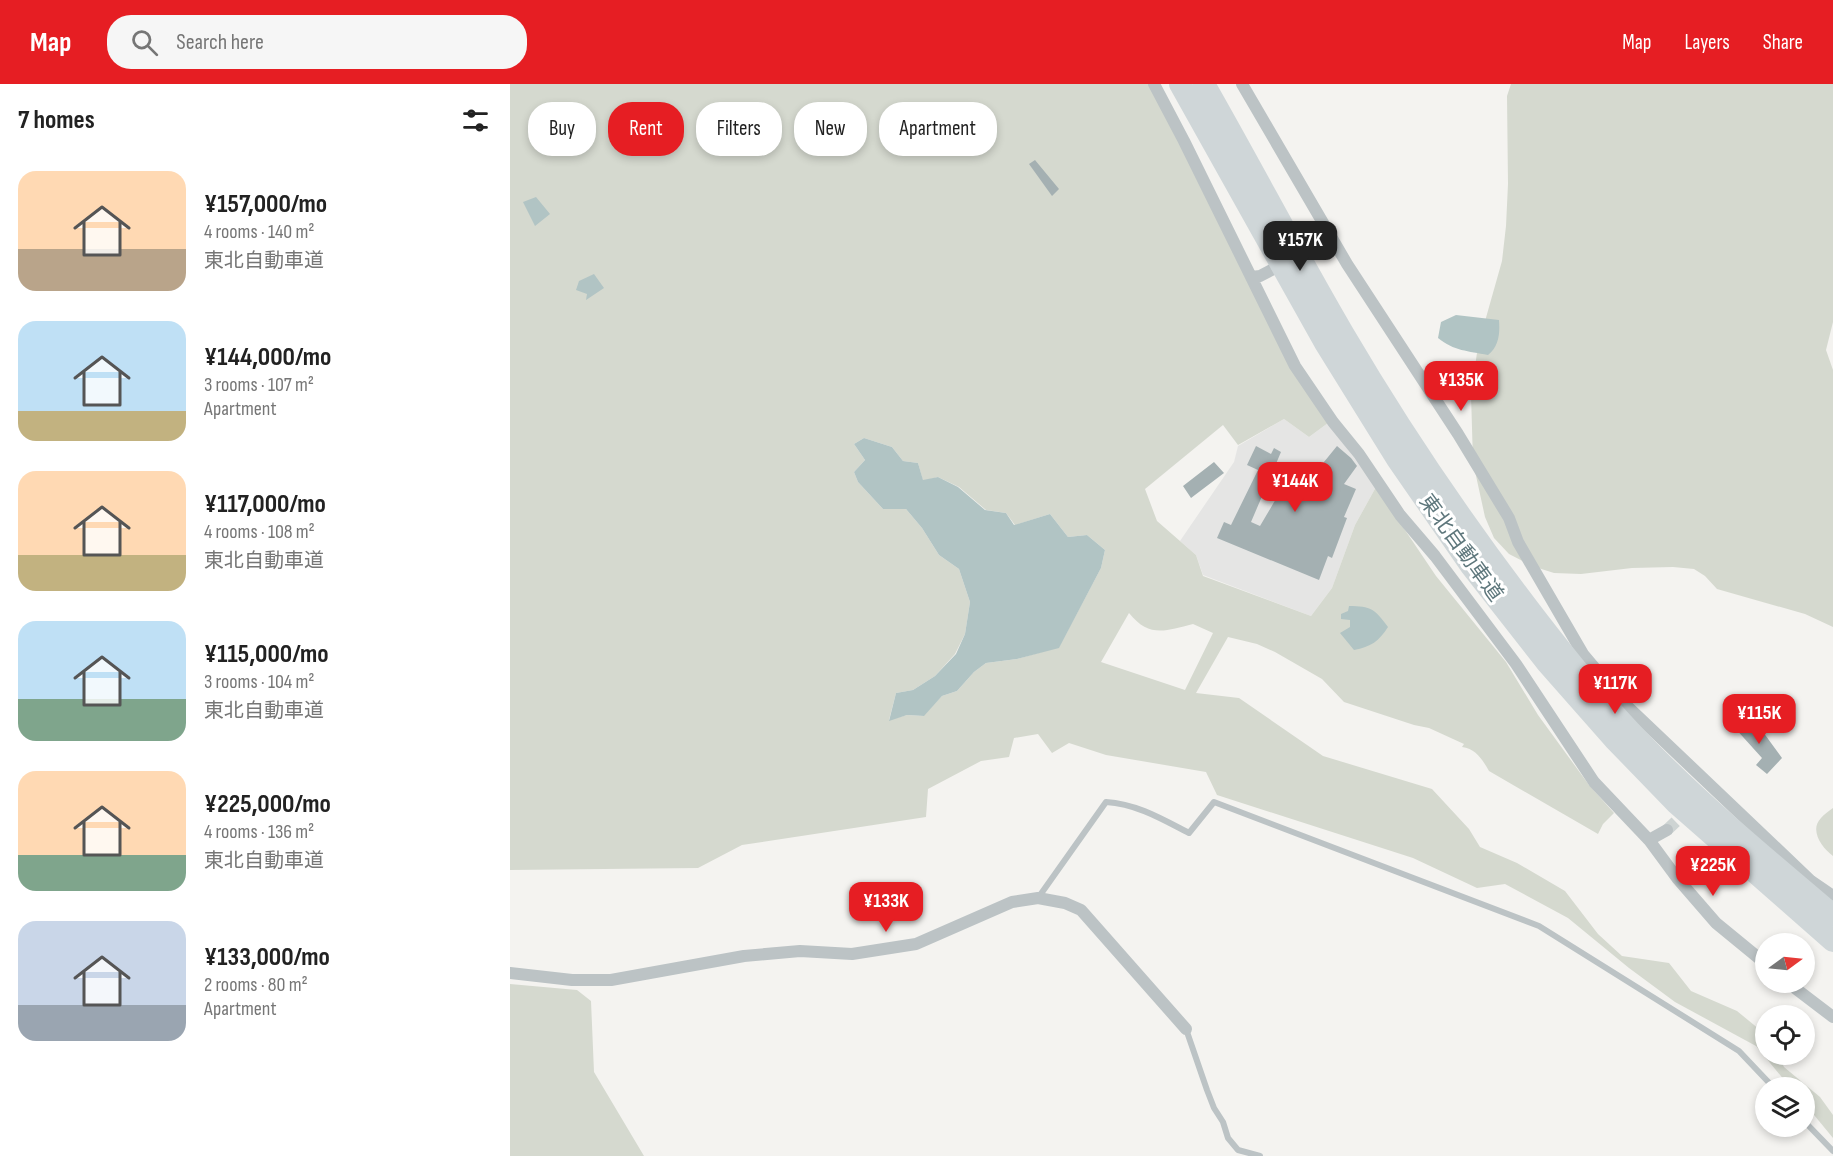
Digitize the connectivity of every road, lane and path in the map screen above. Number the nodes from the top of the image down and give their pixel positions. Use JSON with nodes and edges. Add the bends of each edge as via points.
{"nodes":[{"id":1,"x":1154,"y":84,"type":"edge"},
{"id":2,"x":1180,"y":84,"type":"edge"},
{"id":3,"x":1204,"y":84,"type":"edge"},
{"id":4,"x":1242,"y":84,"type":"edge"},
{"id":5,"x":1328,"y":238,"type":"junction"},
{"id":6,"x":1256,"y":277,"type":"junction"},
{"id":7,"x":1668,"y":830,"type":"tunnel mouth"},
{"id":8,"x":1649,"y":840,"type":"junction"},
{"id":9,"x":1833,"y":896,"type":"edge"},
{"id":10,"x":1038,"y":898,"type":"junction"},
{"id":11,"x":1833,"y":915,"type":"edge"},
{"id":12,"x":1833,"y":941,"type":"edge"},
{"id":13,"x":1755,"y":955,"type":"edge"},
{"id":14,"x":510,"y":973,"type":"edge"},
{"id":15,"x":1801,"y":993,"type":"edge"},
{"id":16,"x":1833,"y":1017,"type":"edge"},
{"id":17,"x":1186,"y":1029,"type":"joint"},
{"id":18,"x":1764,"y":1077,"type":"edge"},
{"id":19,"x":1815,"y":1132,"type":"edge"},
{"id":20,"x":1833,"y":1151,"type":"edge"},
{"id":21,"x":1260,"y":1156,"type":"edge"}],
"edges":[{"from":1,"to":6,"type":"street"},
{"from":2,"to":12,"type":"highway","name":"東北自動車道","via":[[1325,343],[1397,459],[1471,566],[1547,663],[1677,804]]},
{"from":3,"to":11,"type":"highway","name":"東北自動車道","via":[[1343,332],[1415,450],[1487,555],[1628,730],[1691,792]]},
{"from":4,"to":5,"type":"street"},
{"from":5,"to":6,"type":"street"},
{"from":5,"to":9,"type":"street","via":[[1458,434],[1583,654],[1626,705],[1710,789],[1811,881]]},
{"from":6,"to":8,"type":"street","via":[[1263,302],[1295,366],[1333,422],[1516,664],[1594,782]]},
{"from":7,"to":8,"type":"street"},
{"from":8,"to":13,"type":"street","via":[[1716,923]]},
{"from":10,"to":14,"type":"street","via":[[1012,902],[916,944],[852,954],[800,951],[744,956],[611,980]]},
{"from":10,"to":17,"type":"street","via":[[1081,910]]},
{"from":10,"to":18,"type":"lane","via":[[1106,802],[1145,810],[1189,833],[1214,802],[1539,926],[1739,1051]]},
{"from":15,"to":16,"type":"street"},
{"from":17,"to":21,"type":"lane","via":[[1227,1137],[1238,1150]]},
{"from":19,"to":20,"type":"lane"}]}
